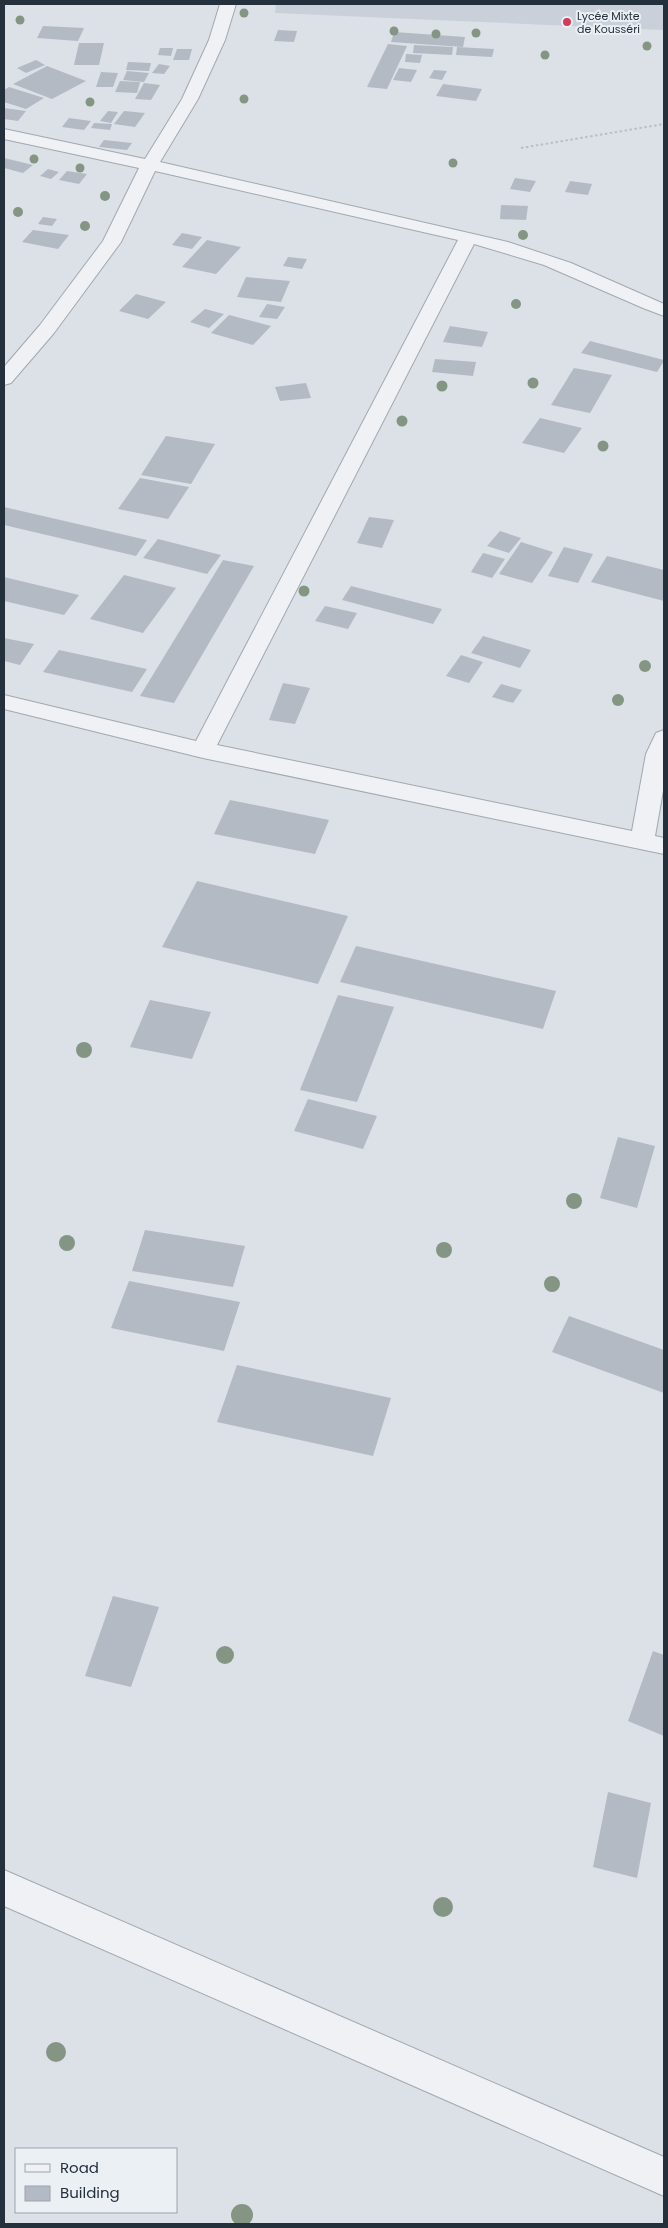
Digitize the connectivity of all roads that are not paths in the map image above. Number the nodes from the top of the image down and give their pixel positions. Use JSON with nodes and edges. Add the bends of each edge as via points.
{"nodes":[{"id":1,"x":228,"y":4,"type":"edge"},
{"id":2,"x":4,"y":134,"type":"edge"},
{"id":3,"x":150,"y":164,"type":"junction"},
{"id":4,"x":468,"y":238,"type":"junction"},
{"id":5,"x":664,"y":310,"type":"edge"},
{"id":6,"x":4,"y":379,"type":"edge"},
{"id":7,"x":4,"y":702,"type":"edge"},
{"id":8,"x":664,"y":738,"type":"edge"},
{"id":9,"x":203,"y":750,"type":"junction"},
{"id":10,"x":653,"y":844,"type":"edge"},
{"id":11,"x":4,"y":1888,"type":"edge"},
{"id":12,"x":664,"y":2177,"type":"edge"}],
"edges":[{"from":1,"to":3,"type":"street","via":[[217,40],[190,99]]},
{"from":2,"to":3,"type":"street"},
{"from":3,"to":4,"type":"street"},
{"from":3,"to":6,"type":"street","via":[[112,242],[47,329]]},
{"from":4,"to":5,"type":"street","via":[[549,261]]},
{"from":4,"to":9,"type":"street"},
{"from":7,"to":9,"type":"street"},
{"from":8,"to":10,"type":"street","via":[[658,754]]},
{"from":9,"to":10,"type":"street"},
{"from":11,"to":12,"type":"street"}]}
